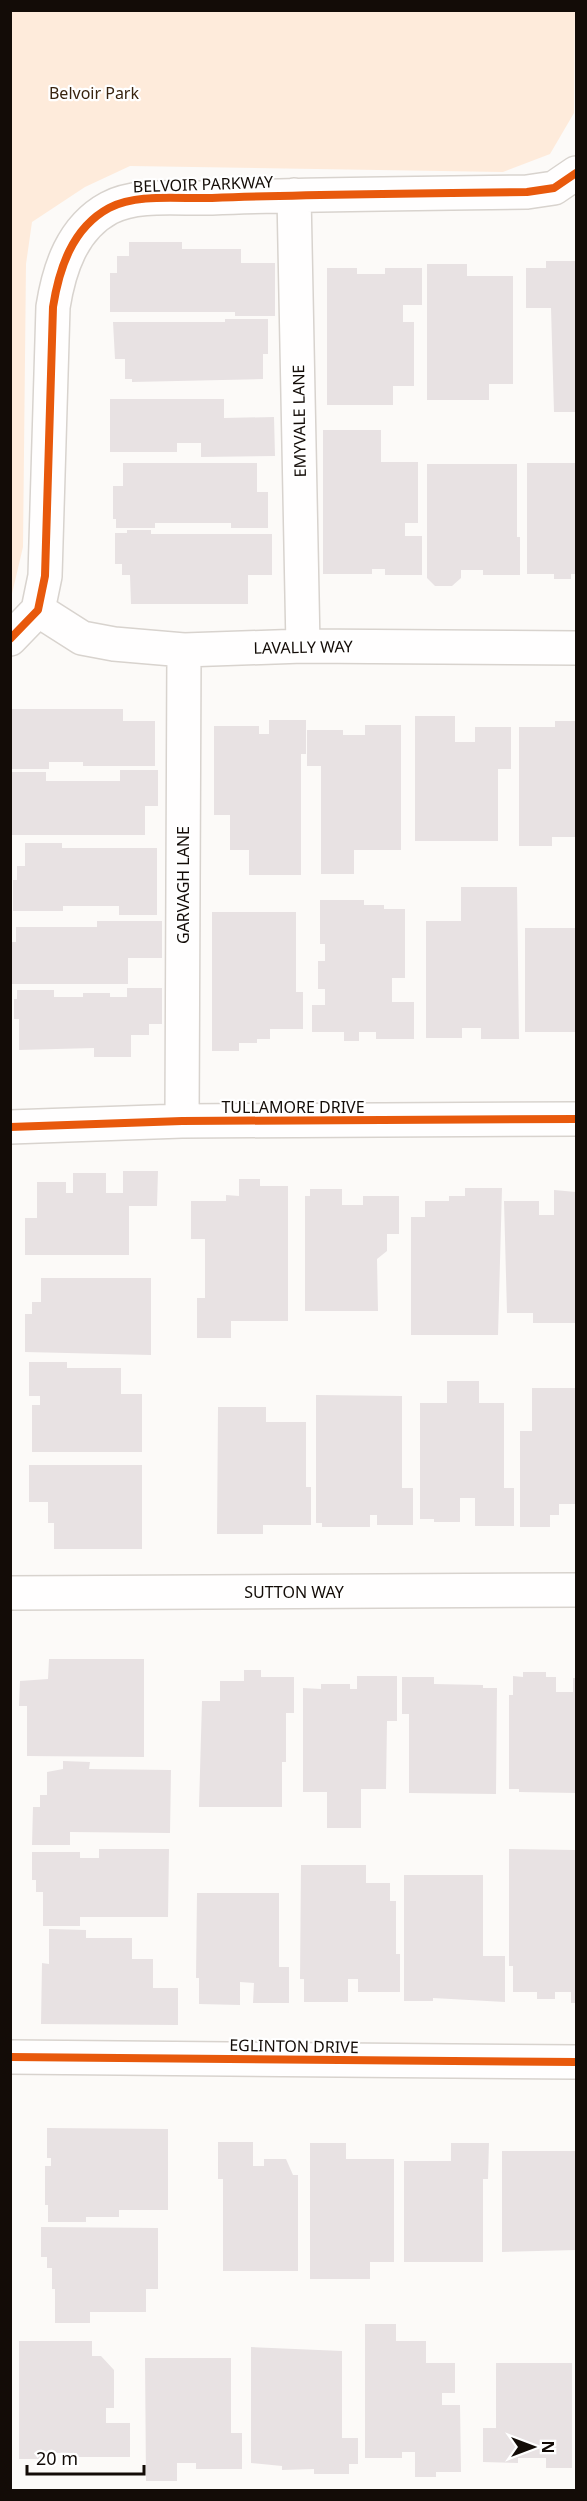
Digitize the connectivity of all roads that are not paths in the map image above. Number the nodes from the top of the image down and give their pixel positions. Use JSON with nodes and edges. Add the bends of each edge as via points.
{"nodes":[{"id":1,"x":576,"y":173,"type":"edge"},
{"id":2,"x":294,"y":195,"type":"junction"},
{"id":3,"x":38,"y":610,"type":"junction"},
{"id":4,"x":10,"y":639,"type":"edge"},
{"id":5,"x":303,"y":646,"type":"junction"},
{"id":6,"x":576,"y":648,"type":"edge"},
{"id":7,"x":184,"y":650,"type":"junction"},
{"id":8,"x":576,"y":1119,"type":"edge"},
{"id":9,"x":182,"y":1121,"type":"junction"},
{"id":10,"x":10,"y":1127,"type":"edge"},
{"id":11,"x":576,"y":1590,"type":"edge"},
{"id":12,"x":10,"y":1593,"type":"edge"},
{"id":13,"x":10,"y":2057,"type":"edge"},
{"id":14,"x":576,"y":2062,"type":"edge"}],
"edges":[{"from":1,"to":2,"type":"street","name":"BELVOIR PARKWAY","via":[[554,188],[527,192]]},
{"from":2,"to":3,"type":"street","name":"BELVOIR PARKWAY","via":[[124,201],[91,221],[69,249],[58,274],[52,307],[45,576]]},
{"from":2,"to":5,"type":"street","name":"EMYVALE LANE"},
{"from":3,"to":4,"type":"street"},
{"from":3,"to":7,"type":"street","name":"LAVALLY WAY","via":[[82,638]]},
{"from":5,"to":6,"type":"street","name":"LAVALLY WAY"},
{"from":5,"to":7,"type":"street","name":"LAVALLY WAY"},
{"from":7,"to":9,"type":"street","name":"GARVAGH LANE"},
{"from":8,"to":9,"type":"street","name":"TULLAMORE DRIVE"},
{"from":9,"to":10,"type":"street","name":"TULLAMORE DRIVE"},
{"from":11,"to":12,"type":"street","name":"SUTTON WAY"},
{"from":13,"to":14,"type":"street","name":"EGLINTON DRIVE"}]}
